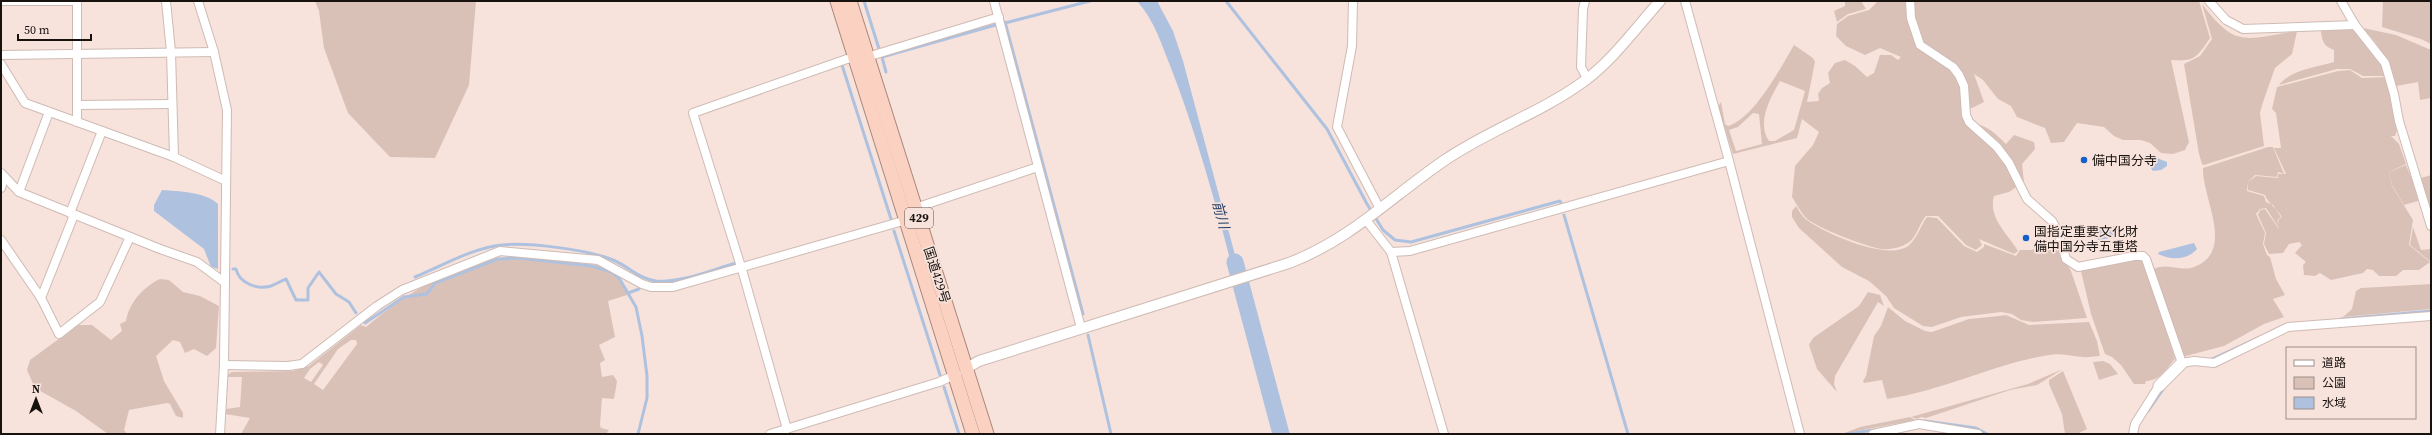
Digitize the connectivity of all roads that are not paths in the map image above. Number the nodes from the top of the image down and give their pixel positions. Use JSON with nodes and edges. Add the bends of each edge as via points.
{"nodes":[{"id":1,"x":1,"y":1,"type":"edge"},
{"id":2,"x":22,"y":1,"type":"edge"},
{"id":3,"x":77,"y":1,"type":"edge"},
{"id":4,"x":166,"y":1,"type":"edge"},
{"id":5,"x":198,"y":1,"type":"edge"},
{"id":6,"x":837,"y":1,"type":"edge"},
{"id":7,"x":850,"y":1,"type":"edge"},
{"id":8,"x":994,"y":1,"type":"edge"},
{"id":9,"x":1352,"y":1,"type":"edge"},
{"id":10,"x":1585,"y":1,"type":"edge"},
{"id":11,"x":1660,"y":1,"type":"edge"},
{"id":12,"x":1685,"y":1,"type":"edge"},
{"id":13,"x":1910,"y":1,"type":"edge"},
{"id":14,"x":2209,"y":1,"type":"edge"},
{"id":15,"x":2340,"y":1,"type":"edge"},
{"id":16,"x":1000,"y":21,"type":"junction"},
{"id":17,"x":2355,"y":25,"type":"junction"},
{"id":18,"x":171,"y":52,"type":"junction"},
{"id":19,"x":214,"y":52,"type":"junction"},
{"id":20,"x":77,"y":53,"type":"junction"},
{"id":21,"x":1,"y":55,"type":"edge"},
{"id":22,"x":871,"y":55,"type":"junction"},
{"id":23,"x":1,"y":64,"type":"edge"},
{"id":24,"x":1587,"y":78,"type":"junction"},
{"id":25,"x":172,"y":104,"type":"junction"},
{"id":26,"x":77,"y":105,"type":"junction"},
{"id":27,"x":49,"y":112,"type":"junction"},
{"id":28,"x":77,"y":122,"type":"junction"},
{"id":29,"x":102,"y":131,"type":"junction"},
{"id":30,"x":174,"y":157,"type":"junction"},
{"id":31,"x":1729,"y":161,"type":"junction"},
{"id":32,"x":1038,"y":167,"type":"junction"},
{"id":33,"x":2,"y":177,"type":"edge"},
{"id":34,"x":224,"y":180,"type":"junction"},
{"id":35,"x":1,"y":188,"type":"edge"},
{"id":36,"x":19,"y":192,"type":"junction"},
{"id":37,"x":917,"y":212,"type":"junction"},
{"id":38,"x":72,"y":214,"type":"junction"},
{"id":39,"x":1373,"y":214,"type":"junction"},
{"id":40,"x":904,"y":216,"type":"junction"},
{"id":41,"x":2431,"y":226,"type":"edge"},
{"id":42,"x":130,"y":237,"type":"junction"},
{"id":43,"x":1,"y":240,"type":"edge"},
{"id":44,"x":1391,"y":252,"type":"junction"},
{"id":45,"x":741,"y":267,"type":"junction"},
{"id":46,"x":224,"y":282,"type":"junction"},
{"id":47,"x":41,"y":298,"type":"junction"},
{"id":48,"x":2431,"y":316,"type":"edge"},
{"id":49,"x":1081,"y":328,"type":"junction"},
{"id":50,"x":2182,"y":363,"type":"junction"},
{"id":51,"x":224,"y":366,"type":"junction"},
{"id":52,"x":967,"y":368,"type":"junction"},
{"id":53,"x":955,"y":375,"type":"junction"},
{"id":54,"x":2158,"y":386,"type":"joint"},
{"id":55,"x":786,"y":431,"type":"edge"},
{"id":56,"x":220,"y":434,"type":"edge"},
{"id":57,"x":770,"y":434,"type":"edge"},
{"id":58,"x":973,"y":434,"type":"edge"},
{"id":59,"x":987,"y":434,"type":"edge"},
{"id":60,"x":1444,"y":434,"type":"edge"},
{"id":61,"x":1800,"y":434,"type":"edge"},
{"id":62,"x":1874,"y":434,"type":"edge"},
{"id":63,"x":1978,"y":434,"type":"edge"},
{"id":64,"x":2133,"y":434,"type":"edge"}],
"edges":[{"from":1,"to":2,"type":"street"},
{"from":2,"to":3,"type":"street"},
{"from":3,"to":20,"type":"street"},
{"from":4,"to":18,"type":"street"},
{"from":5,"to":19,"type":"street"},
{"from":6,"to":22,"type":"highway","name":"国道429号","number":"429"},
{"from":7,"to":22,"type":"highway","name":"国道429号","number":"429"},
{"from":8,"to":16,"type":"street"},
{"from":9,"to":39,"type":"street","via":[[1352,46],[1337,127]]},
{"from":10,"to":24,"type":"street","via":[[1581,67]]},
{"from":11,"to":24,"type":"street","via":[[1616,53]]},
{"from":12,"to":31,"type":"street"},
{"from":13,"to":50,"type":"street","via":[[1911,18],[1920,45],[1953,67],[1959,75],[1964,86],[1966,115],[1969,122],[1997,147],[2009,163],[2027,199],[2052,221],[2066,260],[2078,267],[2134,256],[2143,256],[2146,259]]},
{"from":14,"to":17,"type":"street","via":[[2226,20],[2243,29]]},
{"from":15,"to":17,"type":"street"},
{"from":16,"to":22,"type":"street"},
{"from":16,"to":32,"type":"street"},
{"from":17,"to":41,"type":"street","via":[[2385,63],[2399,121]]},
{"from":18,"to":19,"type":"street"},
{"from":18,"to":20,"type":"street"},
{"from":18,"to":25,"type":"street"},
{"from":19,"to":34,"type":"street","via":[[227,110]]},
{"from":20,"to":21,"type":"street"},
{"from":20,"to":26,"type":"street"},
{"from":22,"to":37,"type":"highway","name":"国道429号","number":"429"},
{"from":22,"to":40,"type":"highway","name":"国道429号","number":"429"},
{"from":22,"to":45,"type":"street","via":[[693,113]]},
{"from":23,"to":27,"type":"street","via":[[25,103]]},
{"from":24,"to":39,"type":"street","via":[[1570,90],[1455,153]]},
{"from":25,"to":26,"type":"street"},
{"from":25,"to":30,"type":"street"},
{"from":26,"to":28,"type":"street"},
{"from":27,"to":28,"type":"street"},
{"from":27,"to":36,"type":"street"},
{"from":28,"to":29,"type":"street"},
{"from":29,"to":30,"type":"street"},
{"from":29,"to":38,"type":"street"},
{"from":30,"to":34,"type":"street"},
{"from":31,"to":44,"type":"street","via":[[1410,251]]},
{"from":31,"to":61,"type":"street"},
{"from":32,"to":37,"type":"street"},
{"from":32,"to":49,"type":"street"},
{"from":33,"to":35,"type":"street"},
{"from":33,"to":36,"type":"street"},
{"from":34,"to":46,"type":"street"},
{"from":36,"to":38,"type":"street"},
{"from":37,"to":40,"type":"street"},
{"from":37,"to":52,"type":"highway","name":"国道429号","number":"429"},
{"from":38,"to":42,"type":"street"},
{"from":38,"to":47,"type":"street"},
{"from":39,"to":44,"type":"street"},
{"from":39,"to":49,"type":"street","via":[[1337,240],[1315,252]]},
{"from":40,"to":45,"type":"street"},
{"from":40,"to":53,"type":"highway","name":"国道429号","number":"429"},
{"from":42,"to":46,"type":"street","via":[[197,262]]},
{"from":42,"to":47,"type":"street","via":[[100,302],[59,334]]},
{"from":43,"to":47,"type":"street"},
{"from":44,"to":60,"type":"street"},
{"from":45,"to":51,"type":"street","via":[[674,287],[650,287],[598,260],[500,251],[402,290],[377,306],[302,364]]},
{"from":45,"to":55,"type":"street"},
{"from":46,"to":51,"type":"street"},
{"from":48,"to":50,"type":"street","via":[[2288,327],[2214,363]]},
{"from":49,"to":52,"type":"street","via":[[979,361]]},
{"from":50,"to":54,"type":"main road"},
{"from":51,"to":56,"type":"street"},
{"from":52,"to":53,"type":"street"},
{"from":52,"to":59,"type":"highway","name":"国道429号","number":"429"},
{"from":53,"to":55,"type":"street"},
{"from":53,"to":58,"type":"highway","name":"国道429号","number":"429"},
{"from":54,"to":64,"type":"street","via":[[2135,424]]},
{"from":55,"to":57,"type":"street"},
{"from":62,"to":63,"type":"street","via":[[1919,424]]}]}
